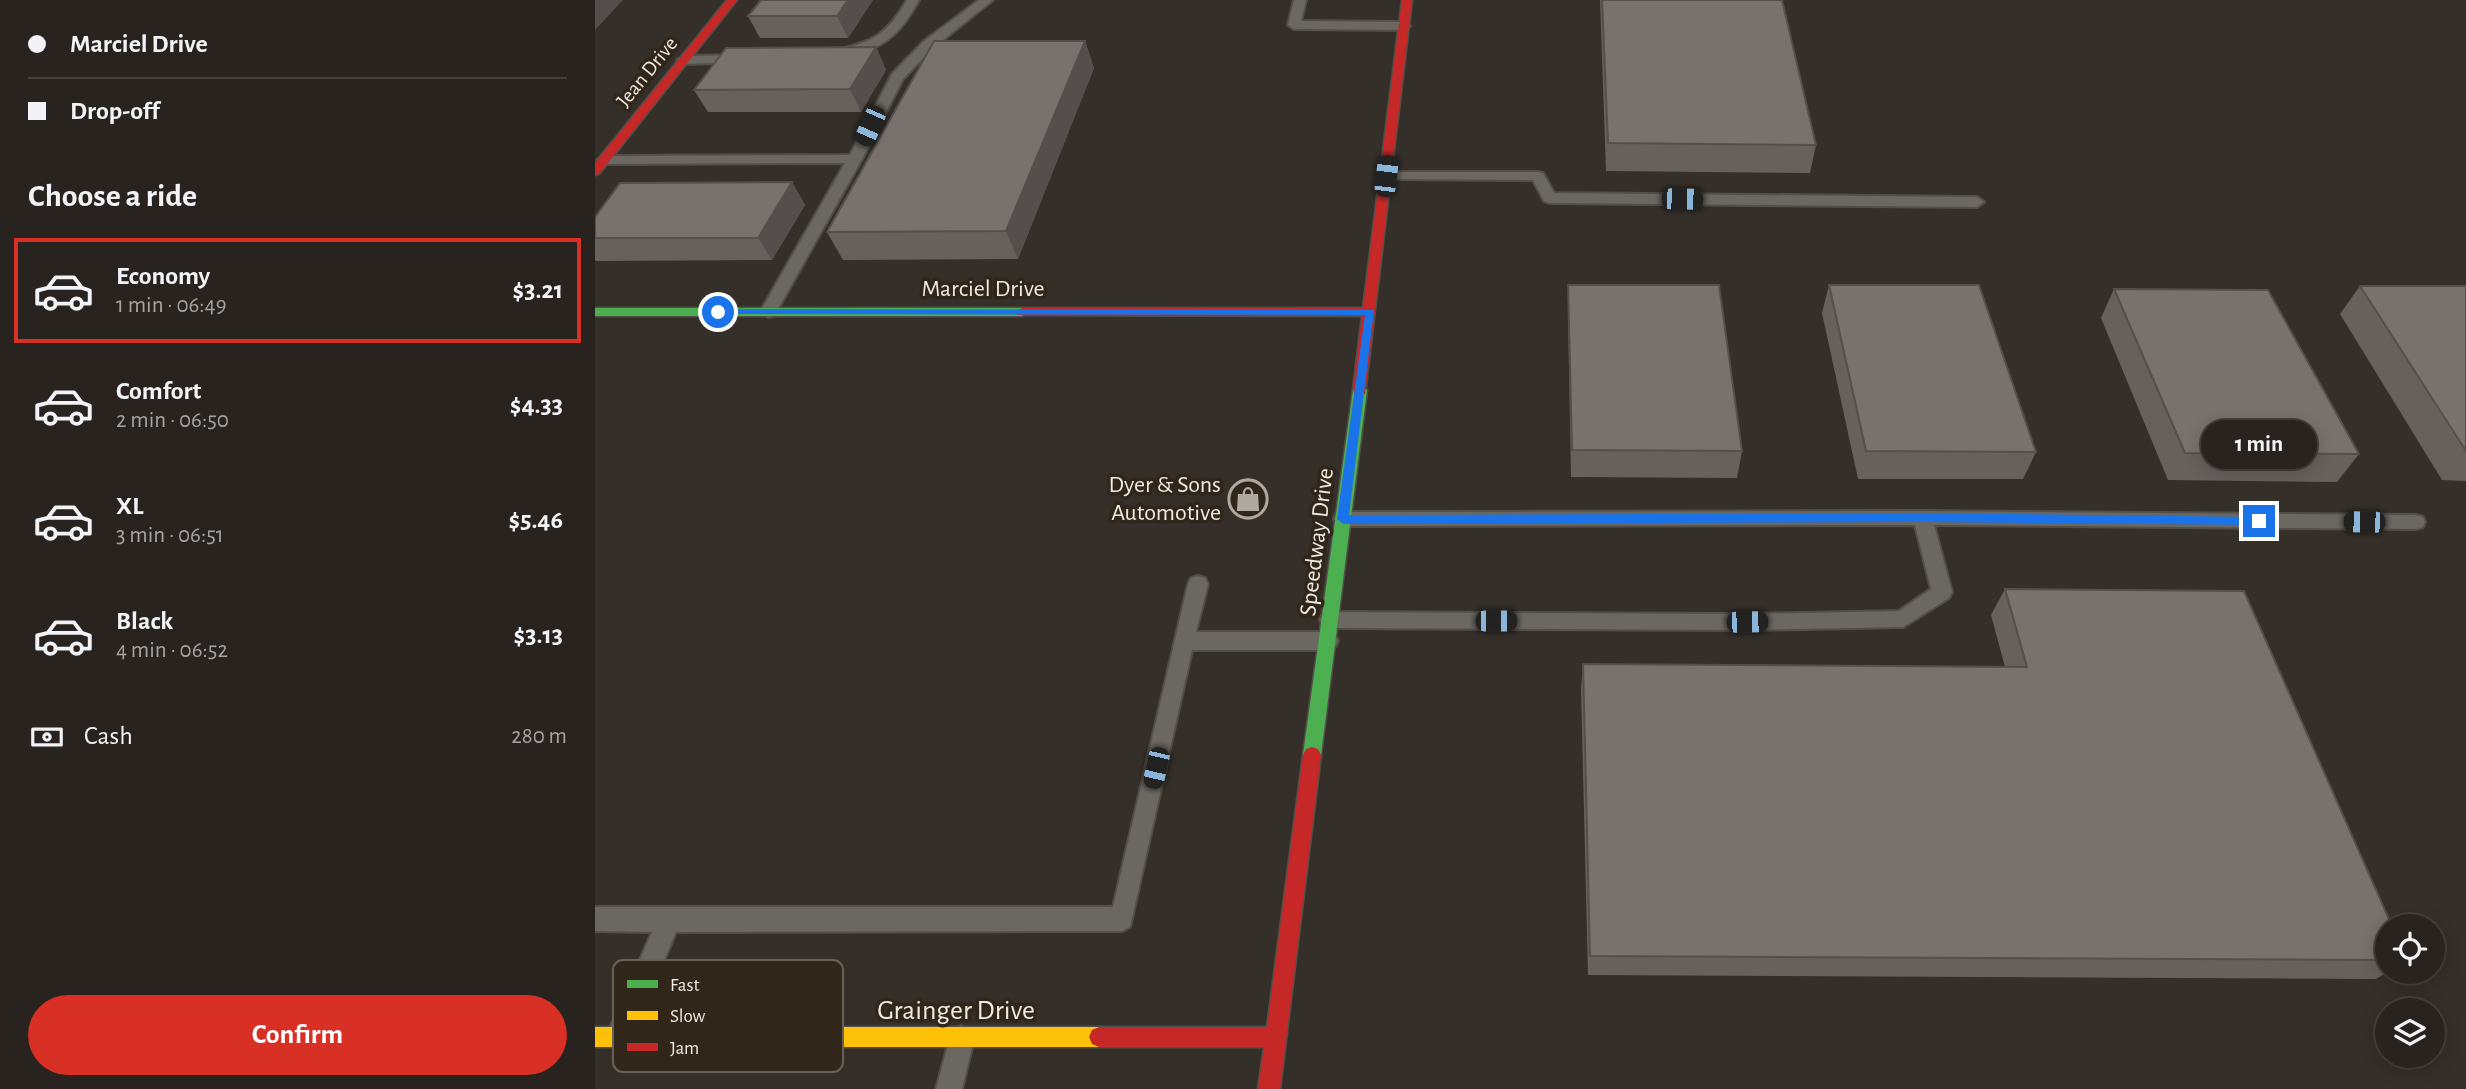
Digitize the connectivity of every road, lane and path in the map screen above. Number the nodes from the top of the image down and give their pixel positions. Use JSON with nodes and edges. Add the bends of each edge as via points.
{"nodes":[{"id":1,"x":732,"y":0,"type":"edge"},
{"id":2,"x":913,"y":0,"type":"edge"},
{"id":3,"x":987,"y":0,"type":"edge"},
{"id":4,"x":1300,"y":0,"type":"edge"},
{"id":5,"x":1407,"y":0,"type":"edge"},
{"id":6,"x":1404,"y":26,"type":"junction"},
{"id":7,"x":827,"y":56,"type":"edge"},
{"id":8,"x":763,"y":59,"type":"edge"},
{"id":9,"x":684,"y":60,"type":"junction"},
{"id":10,"x":855,"y":159,"type":"junction"},
{"id":11,"x":599,"y":166,"type":"edge"},
{"id":12,"x":1386,"y":176,"type":"junction"},
{"id":13,"x":1977,"y":202,"type":"dead end"},
{"id":14,"x":595,"y":312,"type":"edge"},
{"id":15,"x":768,"y":312,"type":"junction"},
{"id":16,"x":1370,"y":312,"type":"junction"},
{"id":17,"x":1923,"y":518,"type":"junction"},
{"id":18,"x":1343,"y":519,"type":"junction"},
{"id":19,"x":2416,"y":522,"type":"dead end"},
{"id":20,"x":1198,"y":584,"type":"dead end"},
{"id":21,"x":1329,"y":630,"type":"junction"},
{"id":22,"x":1184,"y":641,"type":"junction"},
{"id":23,"x":595,"y":919,"type":"edge"},
{"id":24,"x":669,"y":920,"type":"junction"},
{"id":25,"x":652,"y":960,"type":"edge"},
{"id":26,"x":595,"y":1037,"type":"edge"},
{"id":27,"x":613,"y":1037,"type":"edge"},
{"id":28,"x":1275,"y":1037,"type":"junction"},
{"id":29,"x":843,"y":1038,"type":"edge"},
{"id":30,"x":961,"y":1038,"type":"junction"},
{"id":31,"x":949,"y":1089,"type":"edge"},
{"id":32,"x":1269,"y":1089,"type":"edge"}],
"edges":[{"from":1,"to":9,"type":"street","name":"Jean Drive"},
{"from":2,"to":7,"type":"lane","via":[[899,26],[875,46]]},
{"from":3,"to":10,"type":"lane","via":[[929,44],[897,77]]},
{"from":4,"to":6,"type":"lane","via":[[1294,25]]},
{"from":5,"to":6,"type":"street","name":"Speedway Drive"},
{"from":6,"to":12,"type":"street","name":"Speedway Drive"},
{"from":8,"to":9,"type":"lane"},
{"from":9,"to":11,"type":"street","name":"Jean Drive"},
{"from":10,"to":11,"type":"lane"},
{"from":10,"to":15,"type":"lane"},
{"from":12,"to":13,"type":"lane","via":[[1538,176],[1549,198]]},
{"from":12,"to":16,"type":"street","name":"Speedway Drive"},
{"from":14,"to":15,"type":"street","name":"Marciel Drive"},
{"from":15,"to":16,"type":"street","name":"Marciel Drive"},
{"from":16,"to":18,"type":"street","name":"Speedway Drive"},
{"from":17,"to":18,"type":"lane"},
{"from":17,"to":19,"type":"lane"},
{"from":17,"to":21,"type":"lane","via":[[1942,592],[1903,619]]},
{"from":18,"to":21,"type":"street","name":"Speedway Drive"},
{"from":20,"to":22,"type":"lane"},
{"from":21,"to":22,"type":"lane"},
{"from":21,"to":28,"type":"street","name":"Speedway Drive"},
{"from":22,"to":24,"type":"lane","via":[[1122,919]]},
{"from":23,"to":24,"type":"lane"},
{"from":24,"to":25,"type":"lane"},
{"from":26,"to":27,"type":"street","name":"Grainger Drive"},
{"from":28,"to":30,"type":"street","name":"Grainger Drive"},
{"from":28,"to":32,"type":"street","name":"Speedway Drive"},
{"from":29,"to":30,"type":"street","name":"Grainger Drive"},
{"from":30,"to":31,"type":"lane"}]}
